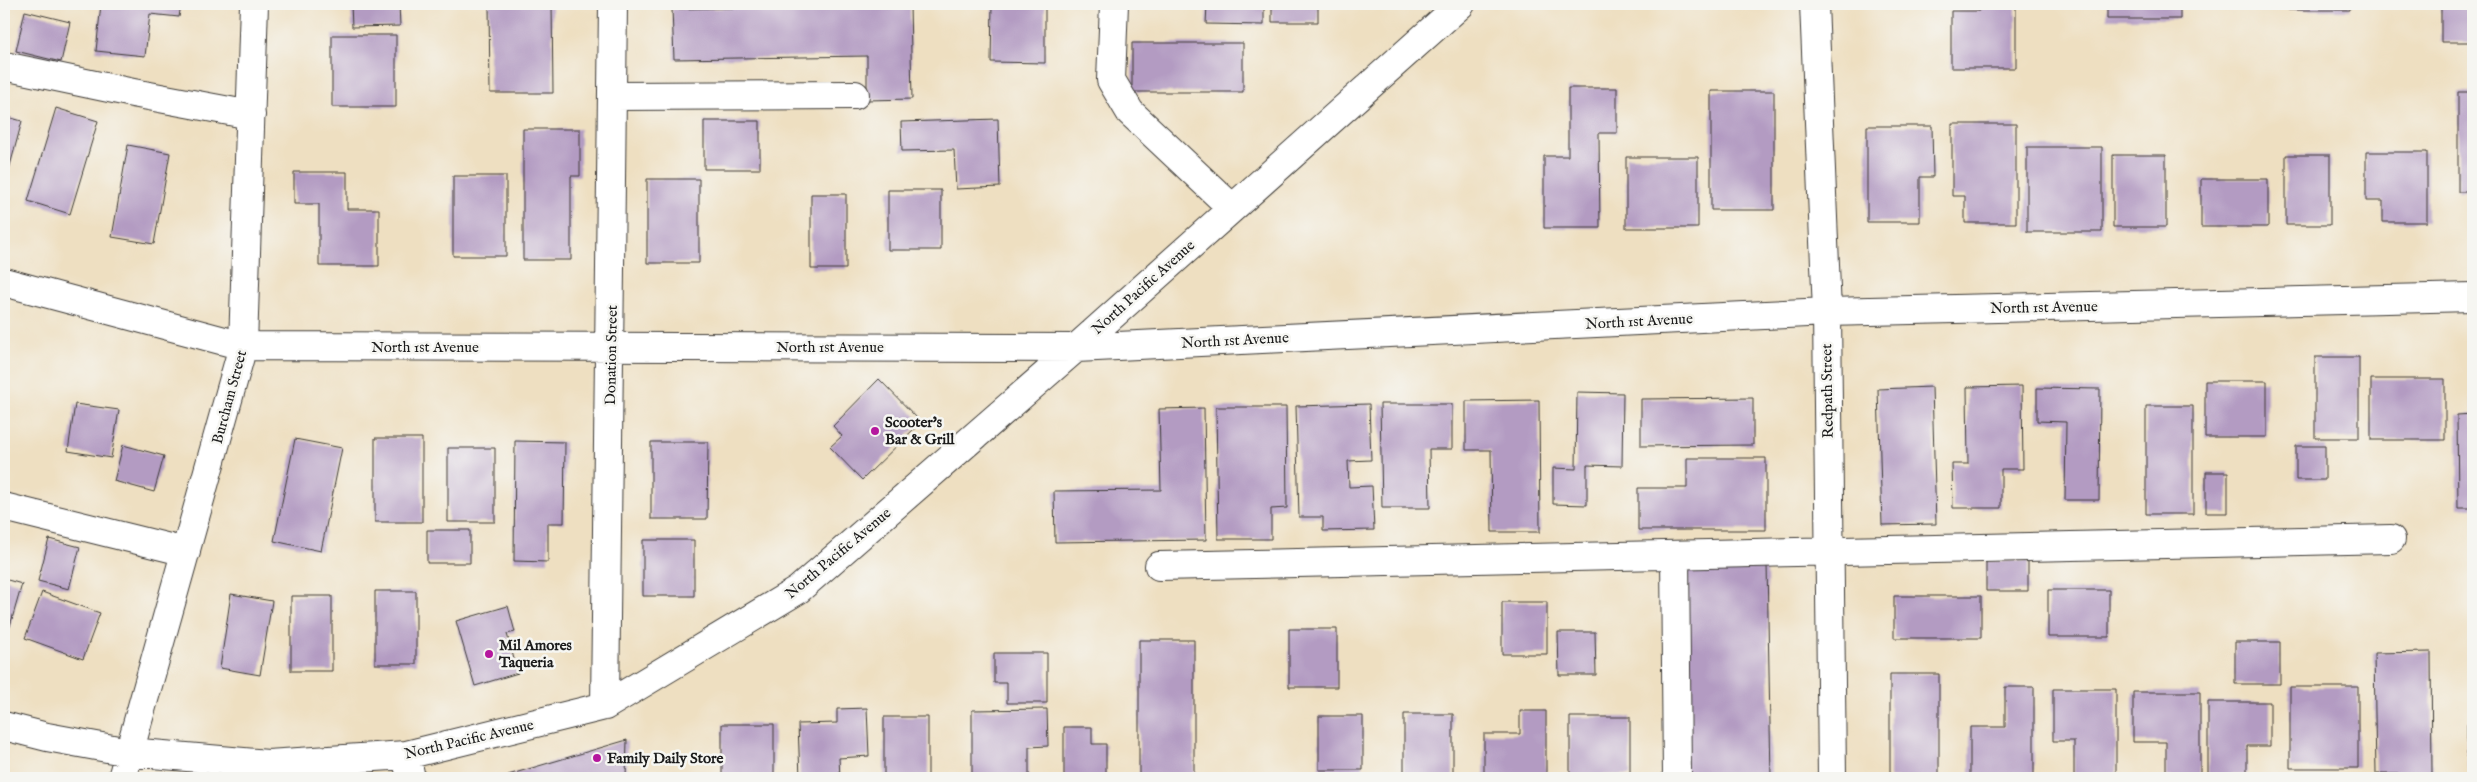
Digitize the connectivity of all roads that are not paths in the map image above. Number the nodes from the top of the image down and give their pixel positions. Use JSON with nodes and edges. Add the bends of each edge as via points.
{"nodes":[{"id":1,"x":254,"y":4,"type":"edge"},
{"id":2,"x":614,"y":4,"type":"edge"},
{"id":3,"x":1114,"y":4,"type":"edge"},
{"id":4,"x":1461,"y":4,"type":"edge"},
{"id":5,"x":1814,"y":4,"type":"edge"},
{"id":6,"x":4,"y":66,"type":"edge"},
{"id":7,"x":855,"y":95,"type":"dead end"},
{"id":8,"x":613,"y":96,"type":"junction"},
{"id":9,"x":251,"y":115,"type":"junction"},
{"id":10,"x":1232,"y":208,"type":"junction"},
{"id":11,"x":4,"y":282,"type":"edge"},
{"id":12,"x":2473,"y":297,"type":"edge"},
{"id":13,"x":1827,"y":312,"type":"junction"},
{"id":14,"x":243,"y":346,"type":"junction"},
{"id":15,"x":611,"y":347,"type":"junction"},
{"id":16,"x":1076,"y":348,"type":"junction"},
{"id":17,"x":4,"y":507,"type":"edge"},
{"id":18,"x":2392,"y":538,"type":"dead end"},
{"id":19,"x":186,"y":552,"type":"junction"},
{"id":20,"x":1829,"y":552,"type":"junction"},
{"id":21,"x":1675,"y":555,"type":"junction"},
{"id":22,"x":1159,"y":566,"type":"dead end"},
{"id":23,"x":605,"y":706,"type":"junction"},
{"id":24,"x":4,"y":726,"type":"edge"},
{"id":25,"x":129,"y":752,"type":"junction"},
{"id":26,"x":408,"y":767,"type":"edge"},
{"id":27,"x":122,"y":778,"type":"edge"},
{"id":28,"x":1677,"y":778,"type":"edge"},
{"id":29,"x":1832,"y":778,"type":"edge"}],
"edges":[{"from":1,"to":9,"type":"street","name":"Burcham Street"},
{"from":2,"to":8,"type":"street","name":"Donation Street"},
{"from":3,"to":10,"type":"street","via":[[1111,80],[1130,112]]},
{"from":4,"to":10,"type":"street","name":"North Pacific Avenue"},
{"from":5,"to":13,"type":"street","name":"Redpath Street"},
{"from":6,"to":9,"type":"street","via":[[132,94]]},
{"from":7,"to":8,"type":"street"},
{"from":8,"to":15,"type":"street","name":"Donation Street"},
{"from":9,"to":14,"type":"street","name":"Burcham Street"},
{"from":10,"to":16,"type":"street","name":"North Pacific Avenue"},
{"from":11,"to":14,"type":"street","name":"North 1st Avenue"},
{"from":12,"to":13,"type":"street","name":"North 1st Avenue"},
{"from":13,"to":16,"type":"street","name":"North 1st Avenue"},
{"from":13,"to":20,"type":"street","name":"Redpath Street"},
{"from":14,"to":15,"type":"street","name":"North 1st Avenue"},
{"from":14,"to":19,"type":"street","name":"Burcham Street"},
{"from":15,"to":16,"type":"street","name":"North 1st Avenue"},
{"from":15,"to":23,"type":"street","name":"Donation Street"},
{"from":16,"to":23,"type":"street","name":"North Pacific Avenue","via":[[798,590]]},
{"from":17,"to":19,"type":"street"},
{"from":18,"to":20,"type":"street"},
{"from":19,"to":25,"type":"street","name":"Burcham Street"},
{"from":20,"to":21,"type":"street"},
{"from":20,"to":29,"type":"street","name":"Redpath Street"},
{"from":21,"to":22,"type":"street"},
{"from":21,"to":28,"type":"street"},
{"from":23,"to":26,"type":"street","name":"North Pacific Avenue"},
{"from":24,"to":25,"type":"street","name":"North Pacific Avenue"},
{"from":25,"to":26,"type":"street","name":"North Pacific Avenue","via":[[268,764]]},
{"from":25,"to":27,"type":"street","name":"Burcham Street"}]}
